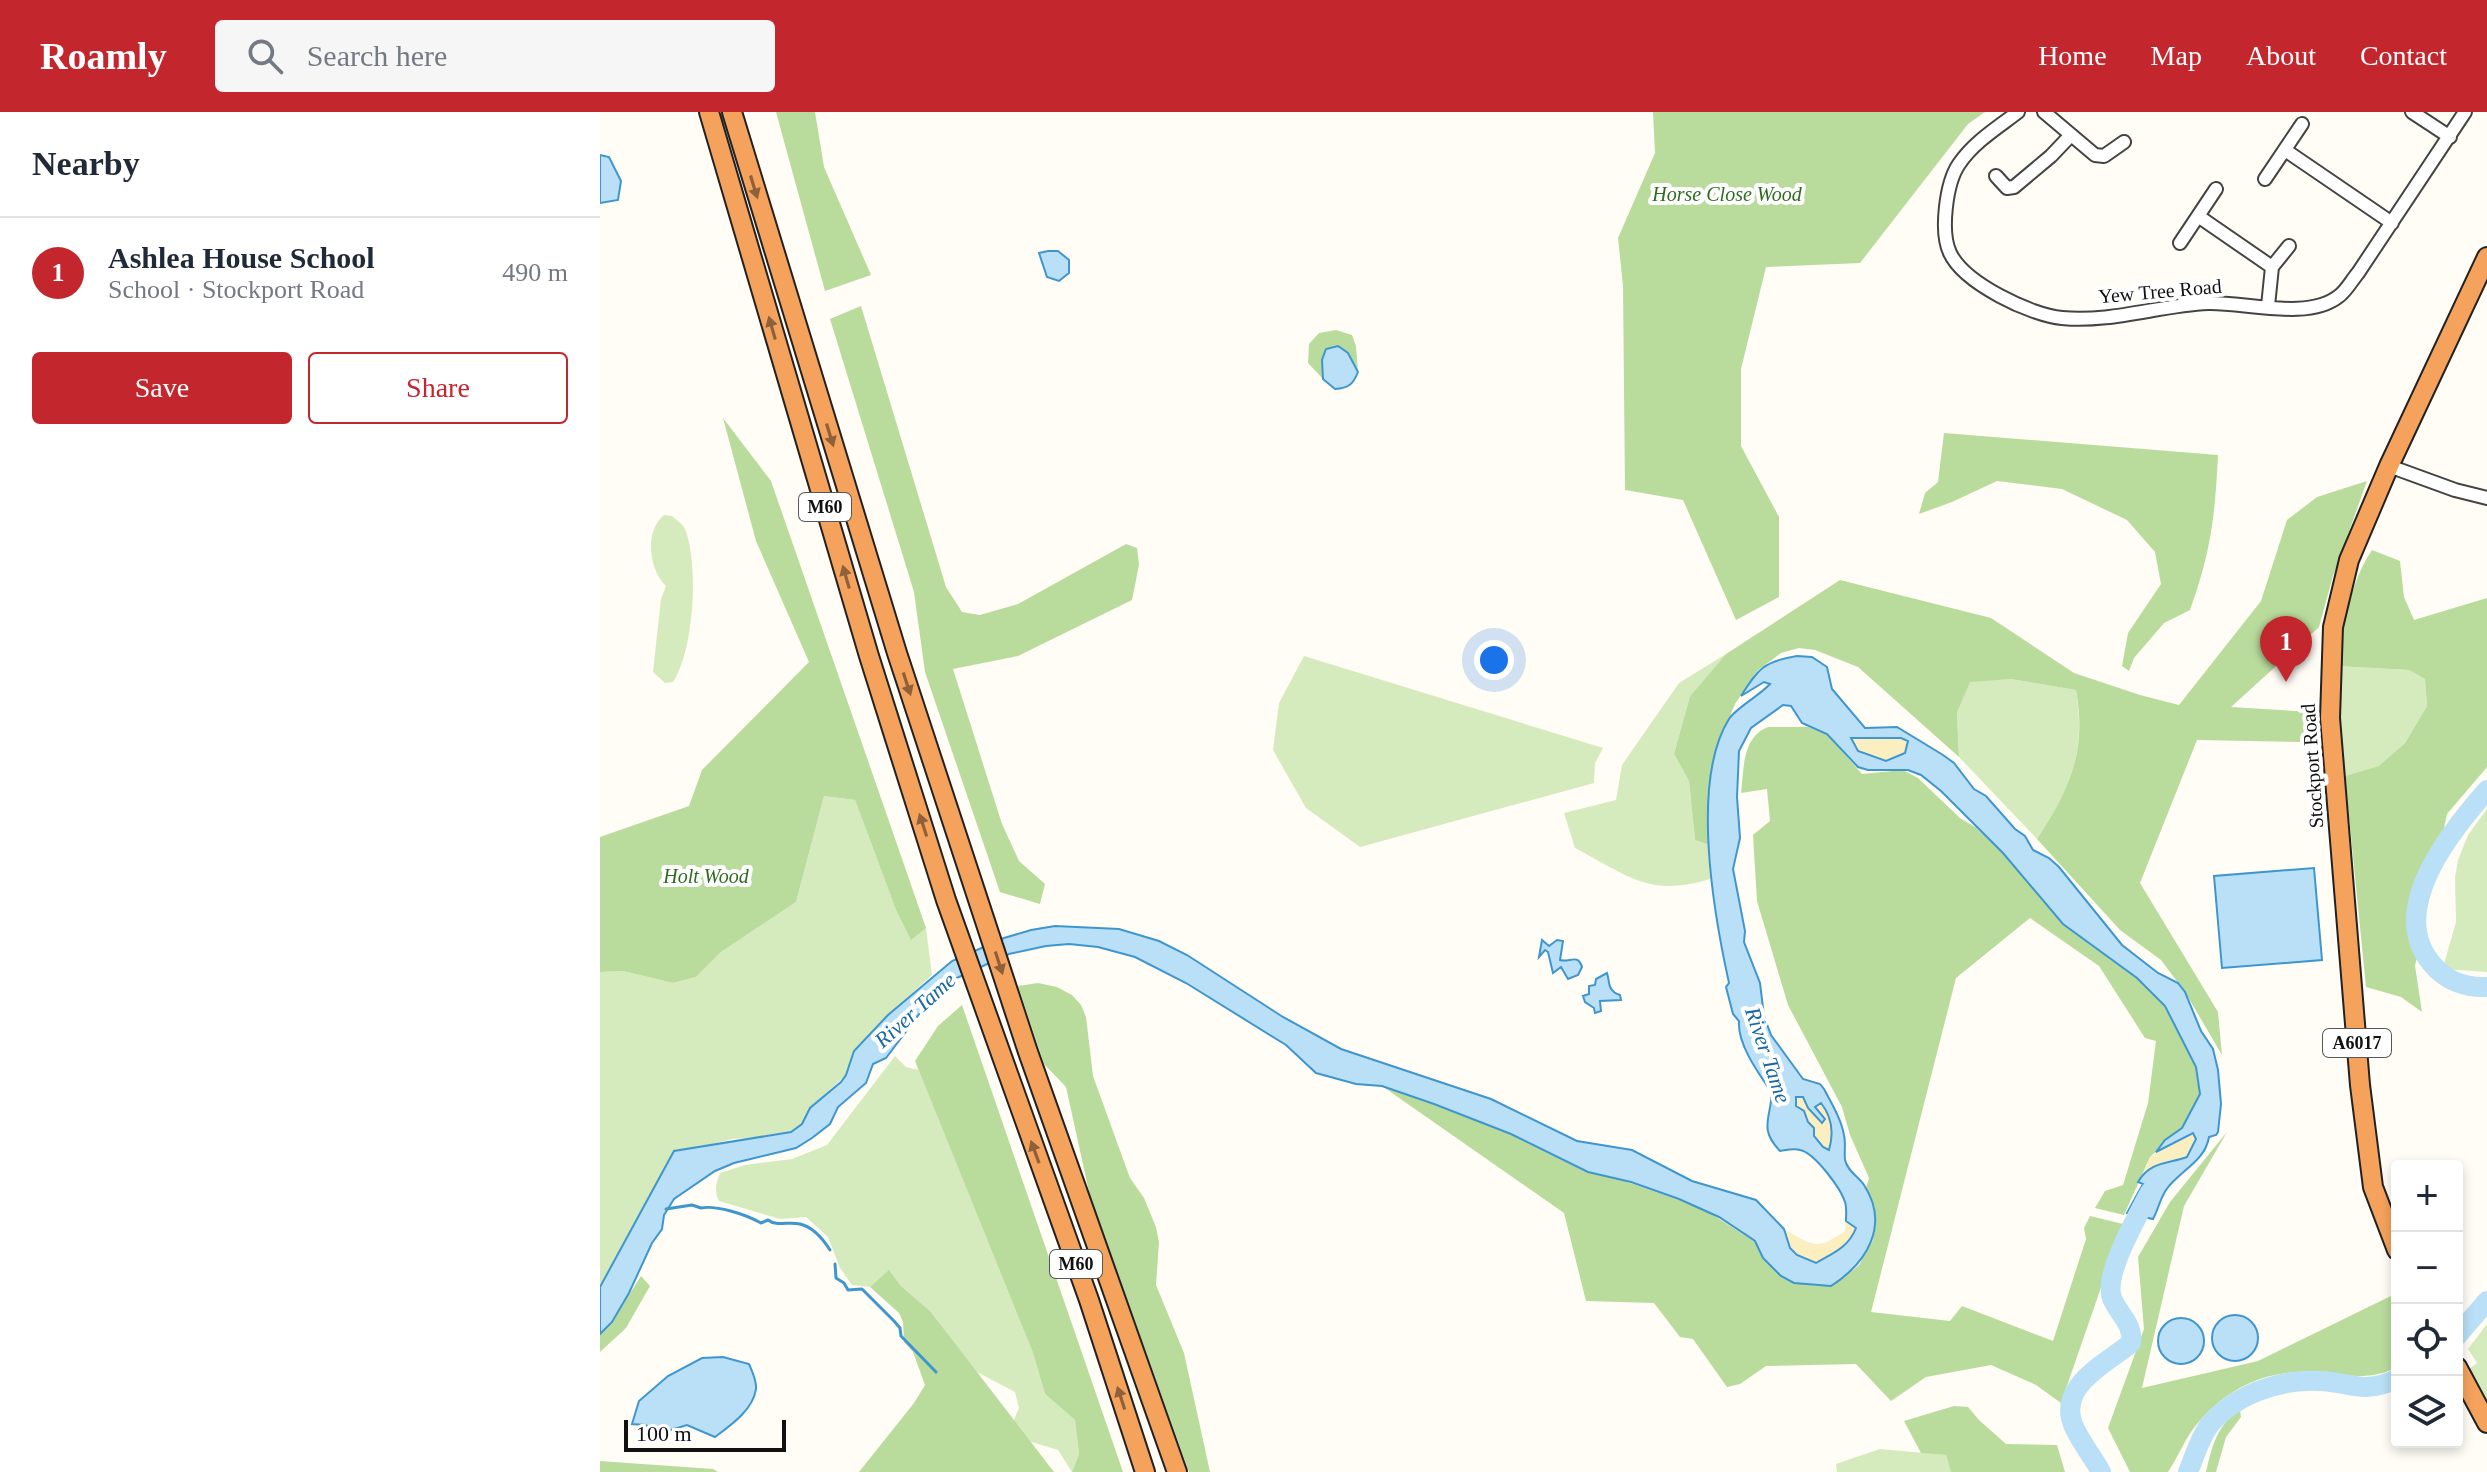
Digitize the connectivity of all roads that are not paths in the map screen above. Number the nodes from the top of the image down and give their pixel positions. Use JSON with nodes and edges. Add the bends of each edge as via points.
{"nodes":[{"id":1,"x":709,"y":112,"type":"edge"},
{"id":2,"x":732,"y":112,"type":"edge"},
{"id":3,"x":2018,"y":112,"type":"edge"},
{"id":4,"x":2044,"y":112,"type":"edge"},
{"id":5,"x":2412,"y":112,"type":"edge"},
{"id":6,"x":2465,"y":112,"type":"edge"},
{"id":7,"x":2302,"y":124,"type":"dead end"},
{"id":8,"x":2070,"y":136,"type":"junction"},
{"id":9,"x":2450,"y":137,"type":"junction"},
{"id":10,"x":2124,"y":142,"type":"dead end"},
{"id":11,"x":2285,"y":150,"type":"junction"},
{"id":12,"x":1996,"y":176,"type":"dead end"},
{"id":13,"x":2265,"y":179,"type":"dead end"},
{"id":14,"x":2216,"y":189,"type":"dead end"},
{"id":15,"x":2198,"y":216,"type":"junction"},
{"id":16,"x":2392,"y":223,"type":"junction"},
{"id":17,"x":2180,"y":243,"type":"dead end"},
{"id":18,"x":2289,"y":246,"type":"dead end"},
{"id":19,"x":2487,"y":257,"type":"edge"},
{"id":20,"x":2272,"y":267,"type":"junction"},
{"id":21,"x":2481,"y":283,"type":"edge"},
{"id":22,"x":2268,"y":306,"type":"junction"},
{"id":23,"x":2389,"y":466,"type":"junction"},
{"id":24,"x":2487,"y":498,"type":"edge"},
{"id":25,"x":2391,"y":1234,"type":"edge"},
{"id":26,"x":2462,"y":1376,"type":"edge"},
{"id":27,"x":2487,"y":1423,"type":"edge"},
{"id":28,"x":1145,"y":1472,"type":"edge"},
{"id":29,"x":1177,"y":1472,"type":"edge"}],
"edges":[{"from":28,"to":1,"type":"highway","number":"M60","one_way":true,"via":[[946,900]]},
{"from":2,"to":29,"type":"highway","number":"M60","one_way":true,"via":[[974,889]]},
{"from":3,"to":22,"type":"street","name":"Yew Tree Road","via":[[1981,139],[1957,166],[1944,206],[1949,253],[1978,285],[2025,308],[2062,318],[2209,303]]},
{"from":4,"to":8,"type":"street"},
{"from":5,"to":9,"type":"street"},
{"from":6,"to":9,"type":"street","name":"Yew Tree Road"},
{"from":7,"to":11,"type":"street"},
{"from":8,"to":10,"type":"street","via":[[2104,156]]},
{"from":8,"to":12,"type":"street","via":[[2014,187],[2007,188]]},
{"from":9,"to":16,"type":"street","name":"Yew Tree Road"},
{"from":11,"to":13,"type":"street"},
{"from":11,"to":16,"type":"street"},
{"from":14,"to":15,"type":"street"},
{"from":15,"to":17,"type":"street"},
{"from":15,"to":20,"type":"street"},
{"from":16,"to":22,"type":"street","name":"Yew Tree Road","via":[[2339,296],[2312,309]]},
{"from":18,"to":20,"type":"street"},
{"from":19,"to":21,"type":"highway","name":"Stockport Road","number":"A6017"},
{"from":20,"to":22,"type":"street"},
{"from":21,"to":23,"type":"highway","name":"Stockport Road","number":"A6017"},
{"from":23,"to":24,"type":"street"},
{"from":23,"to":25,"type":"highway","name":"Stockport Road","number":"A6017","via":[[2339,596],[2329,697],[2368,1157]]},
{"from":26,"to":27,"type":"highway"}]}
